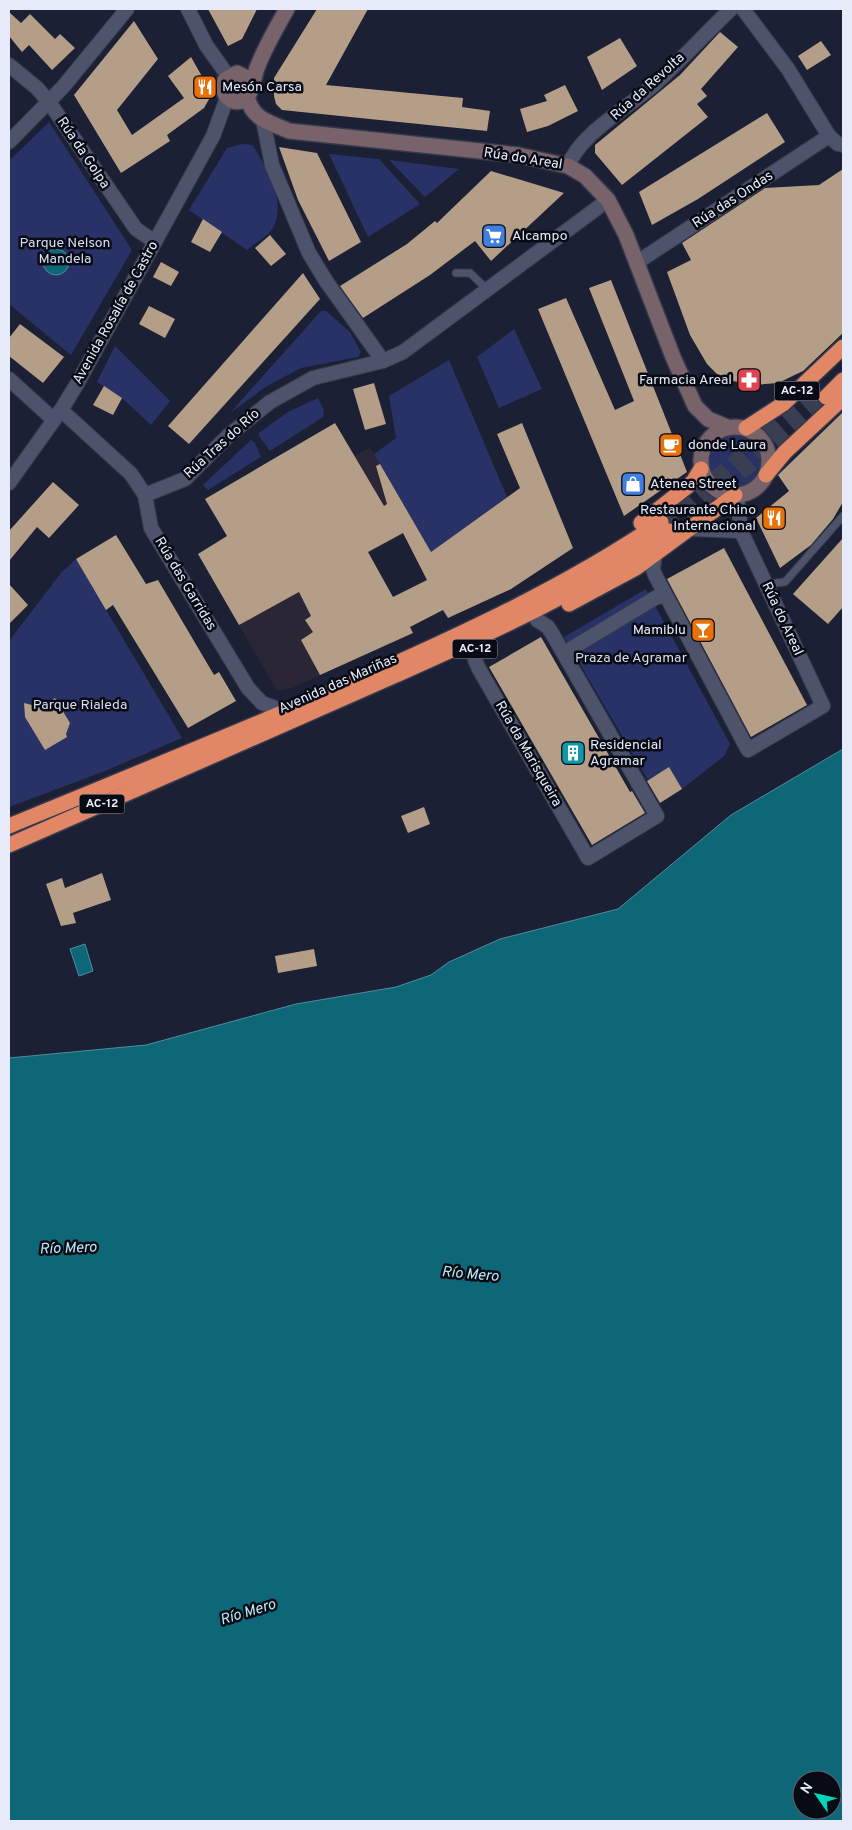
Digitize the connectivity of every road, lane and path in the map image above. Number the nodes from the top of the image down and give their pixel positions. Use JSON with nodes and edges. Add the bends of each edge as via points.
{"nodes":[{"id":1,"x":127,"y":9,"type":"edge"},
{"id":2,"x":188,"y":9,"type":"edge"},
{"id":3,"x":287,"y":9,"type":"edge"},
{"id":4,"x":731,"y":9,"type":"edge"},
{"id":5,"x":743,"y":9,"type":"edge"},
{"id":6,"x":9,"y":65,"type":"edge"},
{"id":7,"x":239,"y":89,"type":"junction"},
{"id":8,"x":49,"y":102,"type":"junction"},
{"id":9,"x":263,"y":120,"type":"junction"},
{"id":10,"x":829,"y":136,"type":"junction"},
{"id":11,"x":9,"y":142,"type":"edge"},
{"id":12,"x":843,"y":145,"type":"edge"},
{"id":13,"x":568,"y":166,"type":"junction"},
{"id":14,"x":608,"y":200,"type":"junction"},
{"id":15,"x":156,"y":242,"type":"junction"},
{"id":16,"x":636,"y":263,"type":"junction"},
{"id":17,"x":456,"y":273,"type":"dead end"},
{"id":18,"x":488,"y":290,"type":"junction"},
{"id":19,"x":843,"y":347,"type":"edge"},
{"id":20,"x":843,"y":360,"type":"edge"},
{"id":21,"x":383,"y":361,"type":"junction"},
{"id":22,"x":9,"y":378,"type":"edge"},
{"id":23,"x":843,"y":380,"type":"edge"},
{"id":24,"x":843,"y":398,"type":"edge"},
{"id":25,"x":695,"y":406,"type":"junction"},
{"id":26,"x":57,"y":415,"type":"junction"},
{"id":27,"x":727,"y":427,"type":"junction"},
{"id":28,"x":746,"y":428,"type":"junction"},
{"id":29,"x":703,"y":449,"type":"junction"},
{"id":30,"x":701,"y":469,"type":"junction"},
{"id":31,"x":766,"y":475,"type":"junction"},
{"id":32,"x":9,"y":483,"type":"edge"},
{"id":33,"x":145,"y":495,"type":"junction"},
{"id":34,"x":736,"y":495,"type":"junction"},
{"id":35,"x":843,"y":516,"type":"edge"},
{"id":36,"x":691,"y":529,"type":"junction"},
{"id":37,"x":741,"y":531,"type":"junction"},
{"id":38,"x":655,"y":555,"type":"junction"},
{"id":39,"x":766,"y":584,"type":"junction"},
{"id":40,"x":665,"y":595,"type":"junction"},
{"id":41,"x":537,"y":620,"type":"junction"},
{"id":42,"x":476,"y":648,"type":"junction"},
{"id":43,"x":564,"y":653,"type":"junction"},
{"id":44,"x":278,"y":709,"type":"junction"},
{"id":45,"x":213,"y":742,"type":"junction"},
{"id":46,"x":196,"y":763,"type":"junction"},
{"id":47,"x":9,"y":826,"type":"edge"},
{"id":48,"x":9,"y":844,"type":"edge"}],
"edges":[{"from":1,"to":8,"type":"street"},
{"from":2,"to":7,"type":"street","via":[[206,45]]},
{"from":3,"to":7,"type":"street","name":"Avenida Rosalía de Castro"},
{"from":4,"to":13,"type":"street","name":"Rúa da Revolta","via":[[658,81],[586,140],[572,155]]},
{"from":5,"to":10,"type":"street","via":[[788,69]]},
{"from":6,"to":8,"type":"street","name":"Rúa da Golpa","via":[[38,88]]},
{"from":7,"to":9,"type":"street","name":"Rúa do Areal","via":[[251,111]]},
{"from":7,"to":15,"type":"street","name":"Avenida Rosalía de Castro"},
{"from":8,"to":11,"type":"street"},
{"from":8,"to":15,"type":"street","name":"Rúa da Golpa","via":[[136,229]]},
{"from":9,"to":13,"type":"street","name":"Rúa do Areal","via":[[289,131],[518,155]]},
{"from":9,"to":21,"type":"street","via":[[272,165],[309,253]]},
{"from":10,"to":12,"type":"street"},
{"from":10,"to":16,"type":"street","name":"Rúa das Ondas"},
{"from":13,"to":14,"type":"street","name":"Rúa do Areal","via":[[585,176]]},
{"from":14,"to":16,"type":"street","name":"Rúa do Areal"},
{"from":14,"to":18,"type":"street","name":"Rúa Tras do Río"},
{"from":15,"to":26,"type":"street","name":"Avenida Rosalía de Castro"},
{"from":16,"to":25,"type":"street","name":"Rúa do Areal"},
{"from":17,"to":18,"type":"lane","via":[[470,273]]},
{"from":18,"to":21,"type":"street","name":"Rúa Tras do Río","via":[[403,352]]},
{"from":19,"to":28,"type":"highway","number":"AC-12","via":[[783,404]]},
{"from":20,"to":23,"type":"highway","number":"AC-12","via":[[820,392]]},
{"from":21,"to":33,"type":"street","name":"Rúa Tras do Río","via":[[313,378],[270,402],[229,435],[185,479]]},
{"from":22,"to":26,"type":"street"},
{"from":24,"to":31,"type":"highway","number":"AC-12","via":[[785,452]]},
{"from":25,"to":27,"type":"street","name":"Rúa do Areal","via":[[708,419]]},
{"from":25,"to":29,"type":"street","name":"Rúa do Areal"},
{"from":26,"to":32,"type":"street","name":"Avenida Rosalía de Castro"},
{"from":26,"to":33,"type":"street","name":"Rúa das Garridas","via":[[131,474]]},
{"from":27,"to":28,"type":"street"},
{"from":27,"to":29,"type":"street","via":[[712,435]]},
{"from":28,"to":31,"type":"street","via":[[766,447],[769,461]]},
{"from":29,"to":30,"type":"street"},
{"from":30,"to":34,"type":"street","via":[[715,489]]},
{"from":30,"to":44,"type":"highway","number":"AC-12","via":[[693,482],[659,511],[546,584]]},
{"from":31,"to":34,"type":"street","via":[[754,489]]},
{"from":33,"to":44,"type":"street","name":"Rúa das Garridas","via":[[151,528],[248,688],[262,703]]},
{"from":34,"to":36,"type":"highway","number":"AC-12"},
{"from":34,"to":37,"type":"street","name":"Rúa do Areal"},
{"from":35,"to":39,"type":"lane","via":[[785,582]]},
{"from":36,"to":37,"type":"street"},
{"from":36,"to":38,"type":"highway","number":"AC-12"},
{"from":37,"to":39,"type":"street","name":"Rúa do Areal"},
{"from":38,"to":40,"type":"street","via":[[653,569]]},
{"from":38,"to":41,"type":"highway","number":"AC-12","via":[[609,584]]},
{"from":39,"to":40,"type":"street","name":"Rúa do Areal","via":[[823,706],[748,750]]},
{"from":40,"to":43,"type":"street"},
{"from":41,"to":42,"type":"highway","number":"AC-12"},
{"from":41,"to":43,"type":"street","via":[[548,627]]},
{"from":42,"to":43,"type":"street","name":"Rúa da Marisqueira","via":[[475,660],[479,669],[588,858],[657,816]]},
{"from":42,"to":46,"type":"highway","number":"AC-12","via":[[454,661],[283,733]]},
{"from":44,"to":45,"type":"highway","number":"AC-12"},
{"from":45,"to":46,"type":"highway","name":"Avenida das Mariñas","number":"AC-12","via":[[519,607],[665,526],[567,594],[486,634]]},
{"from":45,"to":47,"type":"highway","name":"Avenida das Mariñas","number":"AC-12"},
{"from":46,"to":48,"type":"highway","name":"Avenida das Mariñas","number":"AC-12"}]}
